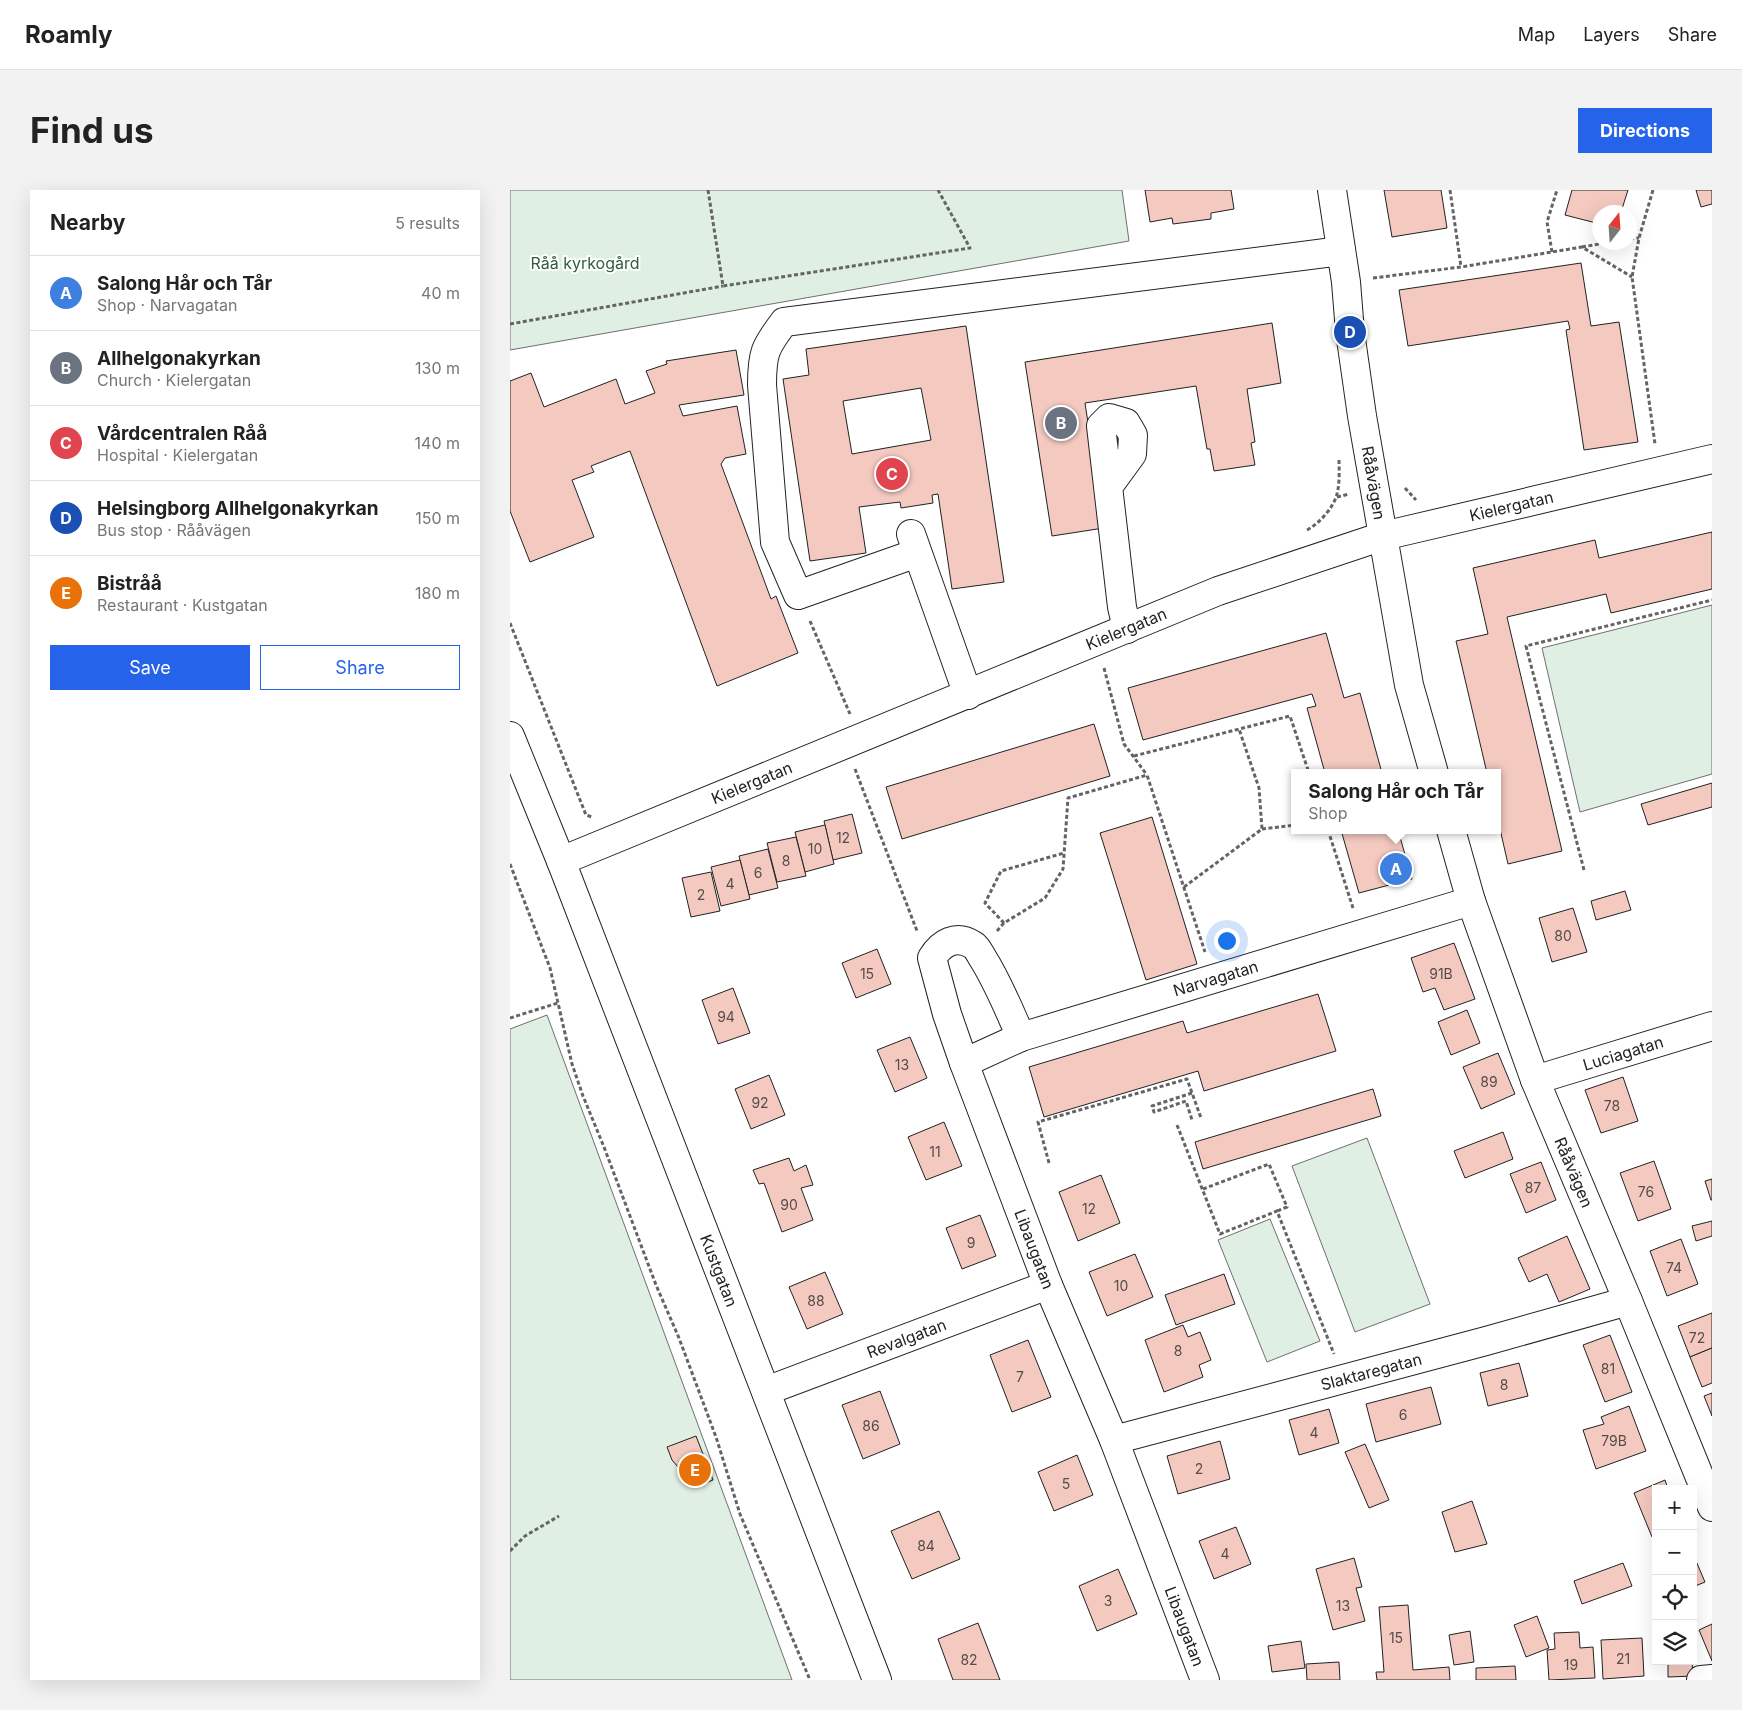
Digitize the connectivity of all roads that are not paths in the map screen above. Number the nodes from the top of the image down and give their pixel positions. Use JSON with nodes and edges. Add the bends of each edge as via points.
{"nodes":[{"id":1,"x":1332,"y":190,"type":"edge"},
{"id":2,"x":1341,"y":251,"type":"junction"},
{"id":3,"x":1712,"y":459,"type":"edge"},
{"id":4,"x":1108,"y":487,"type":"dead end"},
{"id":5,"x":1382,"y":536,"type":"junction"},
{"id":6,"x":1127,"y":629,"type":"junction"},
{"id":7,"x":968,"y":695,"type":"junction"},
{"id":8,"x":510,"y":736,"type":"edge"},
{"id":9,"x":1433,"y":769,"type":"edge"},
{"id":10,"x":1452,"y":834,"type":"edge"},
{"id":11,"x":560,"y":861,"type":"junction"},
{"id":12,"x":1471,"y":901,"type":"junction"},
{"id":13,"x":1712,"y":1026,"type":"edge"},
{"id":14,"x":1021,"y":1037,"type":"junction"},
{"id":15,"x":964,"y":1063,"type":"junction"},
{"id":16,"x":1535,"y":1080,"type":"junction"},
{"id":17,"x":1048,"y":1285,"type":"junction"},
{"id":18,"x":1628,"y":1301,"type":"junction"},
{"id":19,"x":766,"y":1391,"type":"junction"},
{"id":20,"x":1114,"y":1440,"type":"junction"},
{"id":21,"x":1712,"y":1507,"type":"edge"},
{"id":22,"x":1712,"y":1679,"type":"edge"},
{"id":23,"x":878,"y":1680,"type":"edge"},
{"id":24,"x":1205,"y":1680,"type":"edge"},
{"id":25,"x":1701,"y":1680,"type":"edge"}],
"edges":[{"from":1,"to":2,"type":"street","name":"Rååvägen"},
{"from":2,"to":5,"type":"street","name":"Rååvägen","via":[[1351,341]]},
{"from":2,"to":7,"type":"street","via":[[784,322],[770,340],[762,359],[762,385],[775,542],[798,595],[914,544]]},
{"from":3,"to":5,"type":"street","name":"Kielergatan"},
{"from":4,"to":6,"type":"street"},
{"from":5,"to":6,"type":"street","name":"Kielergatan","via":[[1218,591]]},
{"from":5,"to":9,"type":"street","name":"Rååvägen","via":[[1409,685]]},
{"from":6,"to":7,"type":"street","name":"Kielergatan"},
{"from":7,"to":11,"type":"street","name":"Kielergatan","via":[[849,732]]},
{"from":8,"to":11,"type":"street","name":"Kustgatan"},
{"from":10,"to":12,"type":"street","name":"Rååvägen"},
{"from":11,"to":19,"type":"street","name":"Kustgatan"},
{"from":12,"to":14,"type":"street","name":"Narvagatan"},
{"from":12,"to":16,"type":"street","name":"Rååvägen"},
{"from":13,"to":16,"type":"street","name":"Luciagatan"},
{"from":14,"to":15,"type":"street","name":"Narvagatan"},
{"from":14,"to":15,"type":"street","name":"Libaugatan","via":[[993,974],[974,945],[949,941],[938,947],[932,958],[946,1014]]},
{"from":15,"to":17,"type":"street","name":"Libaugatan"},
{"from":16,"to":18,"type":"street","name":"Rååvägen"},
{"from":17,"to":19,"type":"street","name":"Revalgatan"},
{"from":17,"to":20,"type":"street","name":"Libaugatan"},
{"from":18,"to":20,"type":"street","name":"Slaktaregatan"},
{"from":18,"to":21,"type":"street","name":"Rååvägen"},
{"from":19,"to":23,"type":"street","name":"Kustgatan"},
{"from":20,"to":24,"type":"street","name":"Libaugatan"},
{"from":22,"to":25,"type":"street"}]}
